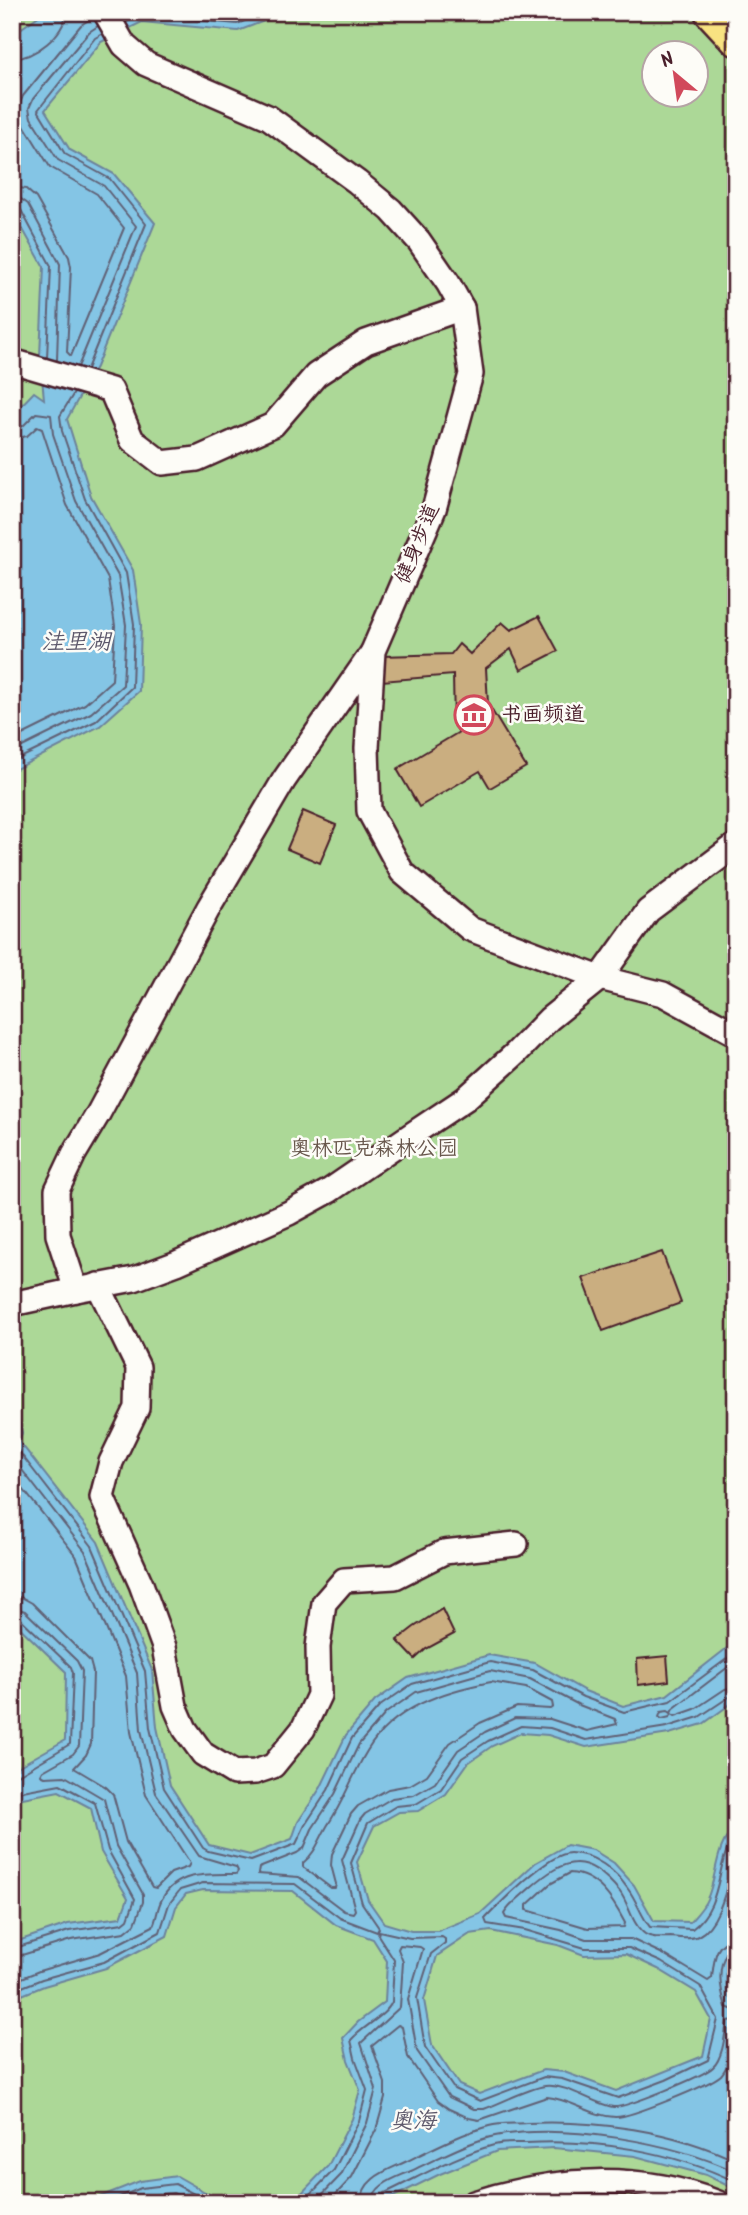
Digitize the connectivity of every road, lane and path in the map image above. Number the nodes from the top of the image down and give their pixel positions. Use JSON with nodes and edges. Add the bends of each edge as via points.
{"nodes":[{"id":1,"x":105,"y":12,"type":"edge"},
{"id":2,"x":710,"y":12,"type":"edge"},
{"id":3,"x":731,"y":12,"type":"edge"},
{"id":4,"x":736,"y":19,"type":"edge"},
{"id":5,"x":736,"y":40,"type":"edge"},
{"id":6,"x":462,"y":308,"type":"junction"},
{"id":7,"x":12,"y":361,"type":"edge"},
{"id":8,"x":373,"y":651,"type":"junction"},
{"id":9,"x":736,"y":845,"type":"edge"},
{"id":10,"x":600,"y":978,"type":"junction"},
{"id":11,"x":736,"y":1034,"type":"edge"},
{"id":12,"x":98,"y":1285,"type":"junction"},
{"id":13,"x":76,"y":1290,"type":"junction"},
{"id":14,"x":12,"y":1304,"type":"edge"},
{"id":15,"x":516,"y":1544,"type":"dead end"},
{"id":16,"x":474,"y":2203,"type":"edge"},
{"id":17,"x":718,"y":2203,"type":"edge"}],
"edges":[{"from":1,"to":6,"type":"street","name":"健身步道","via":[[124,46],[146,64],[268,117],[357,181],[419,241]]},
{"from":2,"to":5,"type":"main road"},
{"from":3,"to":4,"type":"main road"},
{"from":6,"to":7,"type":"street","via":[[366,342],[316,375],[273,425],[197,459],[162,463],[132,440],[111,390]]},
{"from":6,"to":8,"type":"street","name":"健身步道","via":[[471,374],[434,509]]},
{"from":8,"to":10,"type":"street","name":"健身步道","via":[[367,748],[369,811],[402,872],[470,929]]},
{"from":8,"to":13,"type":"street","via":[[284,780],[209,907],[57,1190],[58,1235]]},
{"from":9,"to":10,"type":"street","via":[[648,911]]},
{"from":10,"to":11,"type":"street","name":"健身步道","via":[[663,994]]},
{"from":10,"to":12,"type":"street","via":[[549,1019],[465,1099],[329,1191],[177,1264]]},
{"from":12,"to":13,"type":"street"},
{"from":12,"to":15,"type":"street","via":[[138,1367],[138,1408],[111,1462],[102,1497],[141,1584],[175,1706],[203,1754],[234,1773],[255,1772],[273,1766],[303,1729],[319,1695],[318,1647],[324,1603],[344,1580],[395,1577],[444,1552]]},
{"from":13,"to":14,"type":"street"},
{"from":16,"to":17,"type":"street","via":[[511,2191],[584,2181],[639,2182]]}]}
